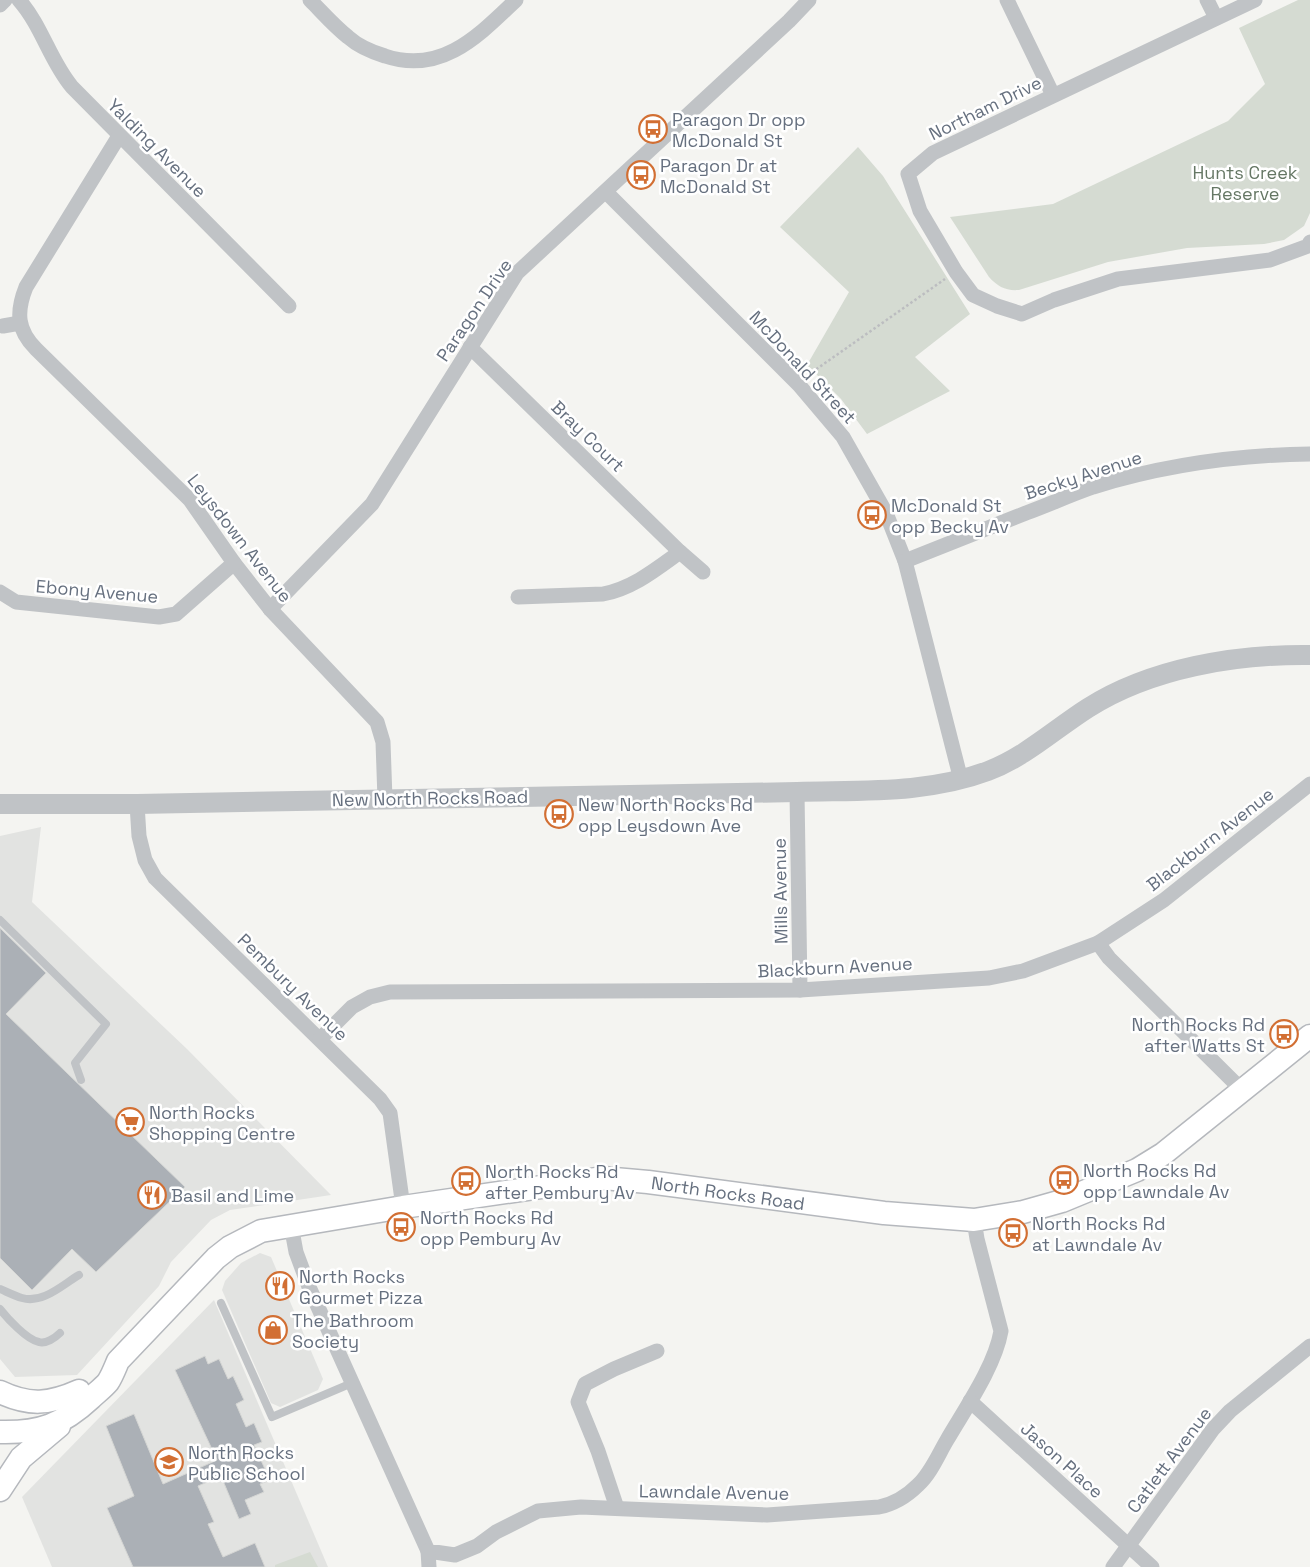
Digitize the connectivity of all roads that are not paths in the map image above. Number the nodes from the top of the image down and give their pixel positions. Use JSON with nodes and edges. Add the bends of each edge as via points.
{"nodes":[{"id":1,"x":5,"y":0,"type":"edge"},
{"id":2,"x":19,"y":0,"type":"edge"},
{"id":3,"x":310,"y":0,"type":"edge"},
{"id":4,"x":516,"y":0,"type":"edge"},
{"id":5,"x":809,"y":0,"type":"edge"},
{"id":6,"x":1007,"y":0,"type":"edge"},
{"id":7,"x":1207,"y":0,"type":"edge"},
{"id":8,"x":1255,"y":0,"type":"edge"},
{"id":9,"x":0,"y":5,"type":"edge"},
{"id":10,"x":1216,"y":18,"type":"junction"},
{"id":11,"x":1053,"y":95,"type":"junction"},
{"id":12,"x":119,"y":136,"type":"junction"},
{"id":13,"x":606,"y":192,"type":"junction"},
{"id":14,"x":1310,"y":242,"type":"edge"},
{"id":15,"x":289,"y":306,"type":"dead end"},
{"id":16,"x":20,"y":323,"type":"junction"},
{"id":17,"x":3,"y":326,"type":"dead end"},
{"id":18,"x":470,"y":347,"type":"junction"},
{"id":19,"x":1310,"y":454,"type":"edge"},
{"id":20,"x":680,"y":552,"type":"junction"},
{"id":21,"x":905,"y":561,"type":"junction"},
{"id":22,"x":234,"y":563,"type":"junction"},
{"id":23,"x":703,"y":572,"type":"dead end"},
{"id":24,"x":0,"y":592,"type":"edge"},
{"id":25,"x":518,"y":598,"type":"dead end"},
{"id":26,"x":270,"y":609,"type":"junction"},
{"id":27,"x":1310,"y":655,"type":"edge"},
{"id":28,"x":961,"y":780,"type":"junction"},
{"id":29,"x":1310,"y":784,"type":"edge"},
{"id":30,"x":797,"y":792,"type":"junction"},
{"id":31,"x":385,"y":799,"type":"junction"},
{"id":32,"x":0,"y":804,"type":"edge"},
{"id":33,"x":137,"y":804,"type":"junction"},
{"id":34,"x":0,"y":920,"type":"edge"},
{"id":35,"x":1098,"y":943,"type":"junction"},
{"id":36,"x":800,"y":990,"type":"junction"},
{"id":37,"x":1310,"y":1036,"type":"edge"},
{"id":38,"x":320,"y":1039,"type":"junction"},
{"id":39,"x":82,"y":1080,"type":"dead end"},
{"id":40,"x":1242,"y":1090,"type":"junction"},
{"id":41,"x":403,"y":1207,"type":"junction"},
{"id":42,"x":974,"y":1220,"type":"junction"},
{"id":43,"x":291,"y":1225,"type":"junction"},
{"id":44,"x":79,"y":1274,"type":"dead end"},
{"id":45,"x":0,"y":1289,"type":"edge"},
{"id":46,"x":221,"y":1303,"type":"dead end"},
{"id":47,"x":0,"y":1309,"type":"edge"},
{"id":48,"x":60,"y":1333,"type":"dead end"},
{"id":49,"x":1310,"y":1346,"type":"edge"},
{"id":50,"x":657,"y":1351,"type":"dead end"},
{"id":51,"x":118,"y":1361,"type":"junction"},
{"id":52,"x":352,"y":1383,"type":"junction"},
{"id":53,"x":79,"y":1391,"type":"junction"},
{"id":54,"x":0,"y":1392,"type":"edge"},
{"id":55,"x":970,"y":1402,"type":"junction"},
{"id":56,"x":65,"y":1420,"type":"junction"},
{"id":57,"x":0,"y":1431,"type":"edge"},
{"id":58,"x":0,"y":1490,"type":"edge"},
{"id":59,"x":617,"y":1508,"type":"junction"},
{"id":60,"x":1128,"y":1545,"type":"junction"},
{"id":61,"x":428,"y":1551,"type":"junction"},
{"id":62,"x":462,"y":1559,"type":"edge"},
{"id":63,"x":429,"y":1567,"type":"edge"},
{"id":64,"x":1113,"y":1567,"type":"edge"},
{"id":65,"x":1152,"y":1567,"type":"edge"}],
"edges":[{"from":1,"to":9,"type":"street"},
{"from":2,"to":12,"type":"street","name":"Yalding Avenue","via":[[28,10],[63,76]]},
{"from":3,"to":4,"type":"street","via":[[348,38],[396,60],[414,62],[431,60],[469,43]]},
{"from":5,"to":13,"type":"street","name":"Paragon Drive"},
{"from":6,"to":11,"type":"street"},
{"from":7,"to":10,"type":"street"},
{"from":8,"to":10,"type":"street","name":"Northam Drive"},
{"from":10,"to":11,"type":"street","name":"Northam Drive"},
{"from":11,"to":14,"type":"street","name":"Northam Drive","via":[[933,153],[908,174],[920,211],[973,295],[1022,314],[1118,279],[1270,260],[1308,246]]},
{"from":12,"to":15,"type":"street","name":"Yalding Avenue"},
{"from":12,"to":16,"type":"street","via":[[26,287]]},
{"from":13,"to":18,"type":"street","name":"Paragon Drive","via":[[517,274]]},
{"from":13,"to":21,"type":"street","name":"McDonald Street","via":[[799,385],[843,436],[886,513]]},
{"from":16,"to":17,"type":"street"},
{"from":16,"to":22,"type":"street","name":"Leysdown Avenue","via":[[28,341],[190,500]]},
{"from":18,"to":20,"type":"street","name":"Bray Court"},
{"from":18,"to":26,"type":"street","name":"Paragon Drive","via":[[372,504]]},
{"from":19,"to":21,"type":"street","name":"Becky Avenue","via":[[1217,460],[1117,480]]},
{"from":20,"to":23,"type":"street","name":"Bray Court"},
{"from":20,"to":25,"type":"street","via":[[643,579],[614,592]]},
{"from":21,"to":28,"type":"street","name":"McDonald Street"},
{"from":22,"to":24,"type":"street","name":"Ebony Avenue","via":[[176,614],[159,617],[16,602]]},
{"from":22,"to":26,"type":"street","name":"Leysdown Avenue"},
{"from":26,"to":31,"type":"street","name":"Leysdown Avenue","via":[[377,722],[384,742]]},
{"from":27,"to":28,"type":"street","name":"New North Rocks Road","via":[[1278,654],[1201,665],[1148,680],[1090,707],[1040,743],[991,770]]},
{"from":28,"to":30,"type":"street","name":"New North Rocks Road","via":[[904,789]]},
{"from":29,"to":35,"type":"street","name":"Blackburn Avenue","via":[[1164,900]]},
{"from":30,"to":31,"type":"street","name":"New North Rocks Road"},
{"from":30,"to":36,"type":"street","name":"Mills Avenue"},
{"from":31,"to":33,"type":"street","name":"New North Rocks Road"},
{"from":32,"to":33,"type":"street","name":"New North Rocks Road"},
{"from":33,"to":38,"type":"street","name":"Pembury Avenue","via":[[139,836],[145,860],[155,878]]},
{"from":34,"to":39,"type":"lane","via":[[106,1024],[75,1063]]},
{"from":35,"to":36,"type":"street","name":"Blackburn Avenue","via":[[1023,971],[989,978]]},
{"from":35,"to":40,"type":"street","via":[[1109,958]]},
{"from":36,"to":38,"type":"street","name":"Blackburn Avenue","via":[[390,992],[370,997],[352,1007]]},
{"from":37,"to":40,"type":"main road","name":"North Rocks Road"},
{"from":38,"to":41,"type":"street","name":"Pembury Avenue","via":[[390,1113]]},
{"from":40,"to":42,"type":"main road","name":"North Rocks Road","via":[[1163,1154],[1137,1170],[1062,1201],[1023,1212]]},
{"from":41,"to":42,"type":"main road","name":"North Rocks Road","via":[[603,1178],[884,1213]]},
{"from":41,"to":43,"type":"main road","name":"North Rocks Road"},
{"from":42,"to":55,"type":"street","name":"Lawndale Avenue","via":[[1001,1331],[1000,1342]]},
{"from":43,"to":51,"type":"main road","name":"North Rocks Road","via":[[261,1231],[216,1258]]},
{"from":43,"to":52,"type":"street","via":[[296,1252],[309,1287]]},
{"from":44,"to":45,"type":"lane","via":[[52,1293],[31,1300]]},
{"from":46,"to":52,"type":"lane","via":[[272,1417]]},
{"from":47,"to":48,"type":"lane","via":[[19,1330],[38,1342],[50,1340]]},
{"from":49,"to":60,"type":"street","name":"Catlett Avenue","via":[[1212,1429]]},
{"from":50,"to":59,"type":"street","via":[[585,1384],[578,1402]]},
{"from":51,"to":53,"type":"main road","name":"North Rocks Road","via":[[101,1368]]},
{"from":51,"to":56,"type":"main road","name":"North Rocks Road","via":[[108,1381]]},
{"from":52,"to":61,"type":"street"},
{"from":53,"to":54,"type":"main road","via":[[45,1402],[22,1400]]},
{"from":53,"to":57,"type":"main road","name":"North Rocks Road","via":[[60,1405],[16,1420]]},
{"from":55,"to":59,"type":"street","name":"Lawndale Avenue","via":[[922,1481],[886,1506],[766,1515]]},
{"from":55,"to":60,"type":"street","name":"Jason Place"},
{"from":56,"to":57,"type":"main road","name":"North Rocks Road","via":[[34,1430]]},
{"from":56,"to":58,"type":"main road","via":[[21,1458]]},
{"from":59,"to":62,"type":"street","name":"Lawndale Avenue","via":[[538,1511],[496,1532]]},
{"from":60,"to":64,"type":"street","name":"Catlett Avenue"},
{"from":60,"to":65,"type":"street","name":"Jason Place"},
{"from":61,"to":62,"type":"street","name":"Lawndale Avenue"},
{"from":61,"to":63,"type":"street"}]}
